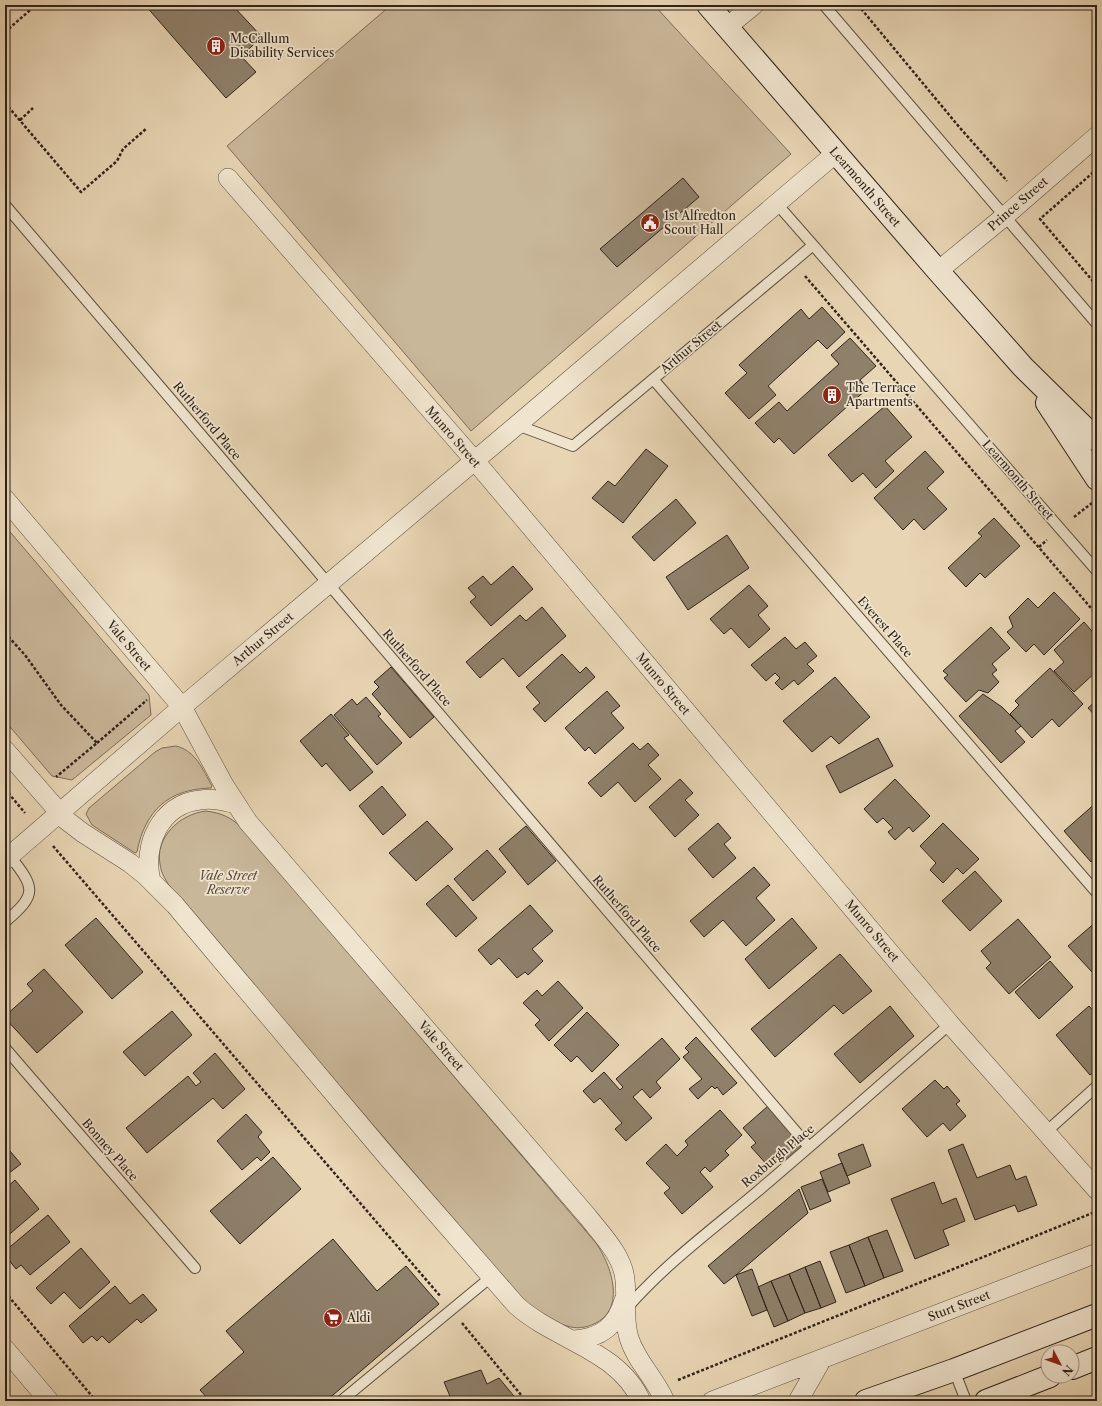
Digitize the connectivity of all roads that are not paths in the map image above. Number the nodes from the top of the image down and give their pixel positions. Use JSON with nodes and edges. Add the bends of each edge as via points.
{"nodes":[{"id":1,"x":708,"y":5,"type":"edge"},
{"id":2,"x":754,"y":5,"type":"edge"},
{"id":3,"x":824,"y":5,"type":"edge"},
{"id":4,"x":727,"y":27,"type":"junction"},
{"id":5,"x":1097,"y":136,"type":"edge"},
{"id":6,"x":836,"y":153,"type":"junction"},
{"id":7,"x":228,"y":178,"type":"dead end"},
{"id":8,"x":777,"y":204,"type":"junction"},
{"id":9,"x":5,"y":205,"type":"edge"},
{"id":10,"x":1005,"y":216,"type":"junction"},
{"id":11,"x":812,"y":245,"type":"junction"},
{"id":12,"x":938,"y":271,"type":"junction"},
{"id":13,"x":1097,"y":324,"type":"edge"},
{"id":14,"x":1023,"y":367,"type":"junction"},
{"id":15,"x":653,"y":379,"type":"junction"},
{"id":16,"x":517,"y":425,"type":"junction"},
{"id":17,"x":1097,"y":440,"type":"edge"},
{"id":18,"x":475,"y":461,"type":"junction"},
{"id":19,"x":1097,"y":479,"type":"edge"},
{"id":20,"x":5,"y":499,"type":"edge"},
{"id":21,"x":1097,"y":571,"type":"edge"},
{"id":22,"x":328,"y":584,"type":"junction"},
{"id":23,"x":182,"y":707,"type":"junction"},
{"id":24,"x":5,"y":750,"type":"edge"},
{"id":25,"x":236,"y":804,"type":"junction"},
{"id":26,"x":59,"y":813,"type":"junction"},
{"id":27,"x":8,"y":858,"type":"edge"},
{"id":28,"x":151,"y":881,"type":"junction"},
{"id":29,"x":1097,"y":893,"type":"edge"},
{"id":30,"x":5,"y":922,"type":"edge"},
{"id":31,"x":950,"y":1024,"type":"junction"},
{"id":32,"x":5,"y":1048,"type":"edge"},
{"id":33,"x":1097,"y":1086,"type":"edge"},
{"id":34,"x":1046,"y":1132,"type":"junction"},
{"id":35,"x":809,"y":1147,"type":"junction"},
{"id":36,"x":1097,"y":1190,"type":"edge"},
{"id":37,"x":1097,"y":1253,"type":"edge"},
{"id":38,"x":195,"y":1268,"type":"dead end"},
{"id":39,"x":491,"y":1277,"type":"junction"},
{"id":40,"x":625,"y":1303,"type":"junction"},
{"id":41,"x":1097,"y":1315,"type":"edge"},
{"id":42,"x":574,"y":1340,"type":"junction"},
{"id":43,"x":5,"y":1349,"type":"edge"},
{"id":44,"x":1097,"y":1358,"type":"edge"},
{"id":45,"x":822,"y":1359,"type":"junction"},
{"id":46,"x":1080,"y":1365,"type":"edge"},
{"id":47,"x":954,"y":1370,"type":"junction"},
{"id":48,"x":1040,"y":1380,"type":"edge"},
{"id":49,"x":49,"y":1401,"type":"edge"},
{"id":50,"x":342,"y":1401,"type":"edge"},
{"id":51,"x":641,"y":1401,"type":"edge"},
{"id":52,"x":665,"y":1401,"type":"edge"},
{"id":53,"x":712,"y":1401,"type":"edge"},
{"id":54,"x":798,"y":1401,"type":"edge"},
{"id":55,"x":866,"y":1401,"type":"edge"},
{"id":56,"x":966,"y":1401,"type":"edge"},
{"id":57,"x":986,"y":1401,"type":"edge"}],
"edges":[{"from":1,"to":4,"type":"street","name":"Learmonth Street"},
{"from":2,"to":4,"type":"street"},
{"from":3,"to":10,"type":"lane"},
{"from":4,"to":6,"type":"street","name":"Learmonth Street"},
{"from":5,"to":10,"type":"street","name":"Prince Street"},
{"from":6,"to":8,"type":"street","name":"Arthur Street"},
{"from":6,"to":12,"type":"street","name":"Learmonth Street"},
{"from":7,"to":18,"type":"street","name":"Munro Street"},
{"from":8,"to":11,"type":"lane"},
{"from":8,"to":16,"type":"street","name":"Arthur Street"},
{"from":9,"to":22,"type":"lane","name":"Rutherford Place"},
{"from":10,"to":12,"type":"street","name":"Prince Street"},
{"from":10,"to":13,"type":"lane"},
{"from":11,"to":15,"type":"lane","name":"Arthur Street"},
{"from":11,"to":21,"type":"lane","name":"Learmonth Street"},
{"from":12,"to":14,"type":"street","name":"Learmonth Street"},
{"from":14,"to":17,"type":"street","name":"Learmonth Street"},
{"from":14,"to":19,"type":"street","name":"Learmonth Street"},
{"from":15,"to":16,"type":"lane","name":"Arthur Street","via":[[573,446]]},
{"from":15,"to":29,"type":"lane","name":"Everest Place"},
{"from":16,"to":18,"type":"street","name":"Arthur Street"},
{"from":18,"to":22,"type":"street","name":"Arthur Street"},
{"from":18,"to":31,"type":"street","name":"Munro Street"},
{"from":20,"to":23,"type":"street","name":"Vale Street"},
{"from":22,"to":23,"type":"street","name":"Arthur Street"},
{"from":22,"to":35,"type":"lane","name":"Rutherford Place"},
{"from":23,"to":25,"type":"street","name":"Vale Street"},
{"from":23,"to":26,"type":"street","name":"Arthur Street"},
{"from":24,"to":26,"type":"street"},
{"from":25,"to":28,"type":"street","via":[[219,800],[199,800],[186,803],[171,812],[156,829],[150,846]]},
{"from":25,"to":40,"type":"street","name":"Vale Street","via":[[588,1217],[617,1256],[625,1279]]},
{"from":26,"to":27,"type":"street","name":"Arthur Street"},
{"from":26,"to":28,"type":"street","via":[[74,827],[125,860]]},
{"from":27,"to":30,"type":"lane","name":"Arthur Street","via":[[24,873],[30,892]]},
{"from":28,"to":39,"type":"street","via":[[189,921]]},
{"from":31,"to":34,"type":"street","name":"Munro Street"},
{"from":31,"to":35,"type":"lane","name":"Roxburgh Place"},
{"from":32,"to":38,"type":"lane","name":"Bonney Place"},
{"from":33,"to":34,"type":"lane"},
{"from":34,"to":36,"type":"street","name":"Munro Street"},
{"from":35,"to":40,"type":"lane","name":"Roxburgh Place"},
{"from":37,"to":45,"type":"street","name":"Sturt Street"},
{"from":39,"to":42,"type":"street","via":[[531,1318]]},
{"from":39,"to":50,"type":"lane"},
{"from":40,"to":42,"type":"street","name":"Vale Street","via":[[606,1330],[595,1337]]},
{"from":40,"to":52,"type":"street","name":"Vale Street","via":[[626,1327],[631,1344]]},
{"from":41,"to":47,"type":"street"},
{"from":42,"to":51,"type":"street","via":[[616,1368],[630,1383]]},
{"from":43,"to":49,"type":"street"},
{"from":44,"to":46,"type":"street"},
{"from":45,"to":53,"type":"street","name":"Sturt Street"},
{"from":45,"to":54,"type":"street"},
{"from":47,"to":55,"type":"street"},
{"from":47,"to":56,"type":"lane"},
{"from":48,"to":57,"type":"street"}]}
